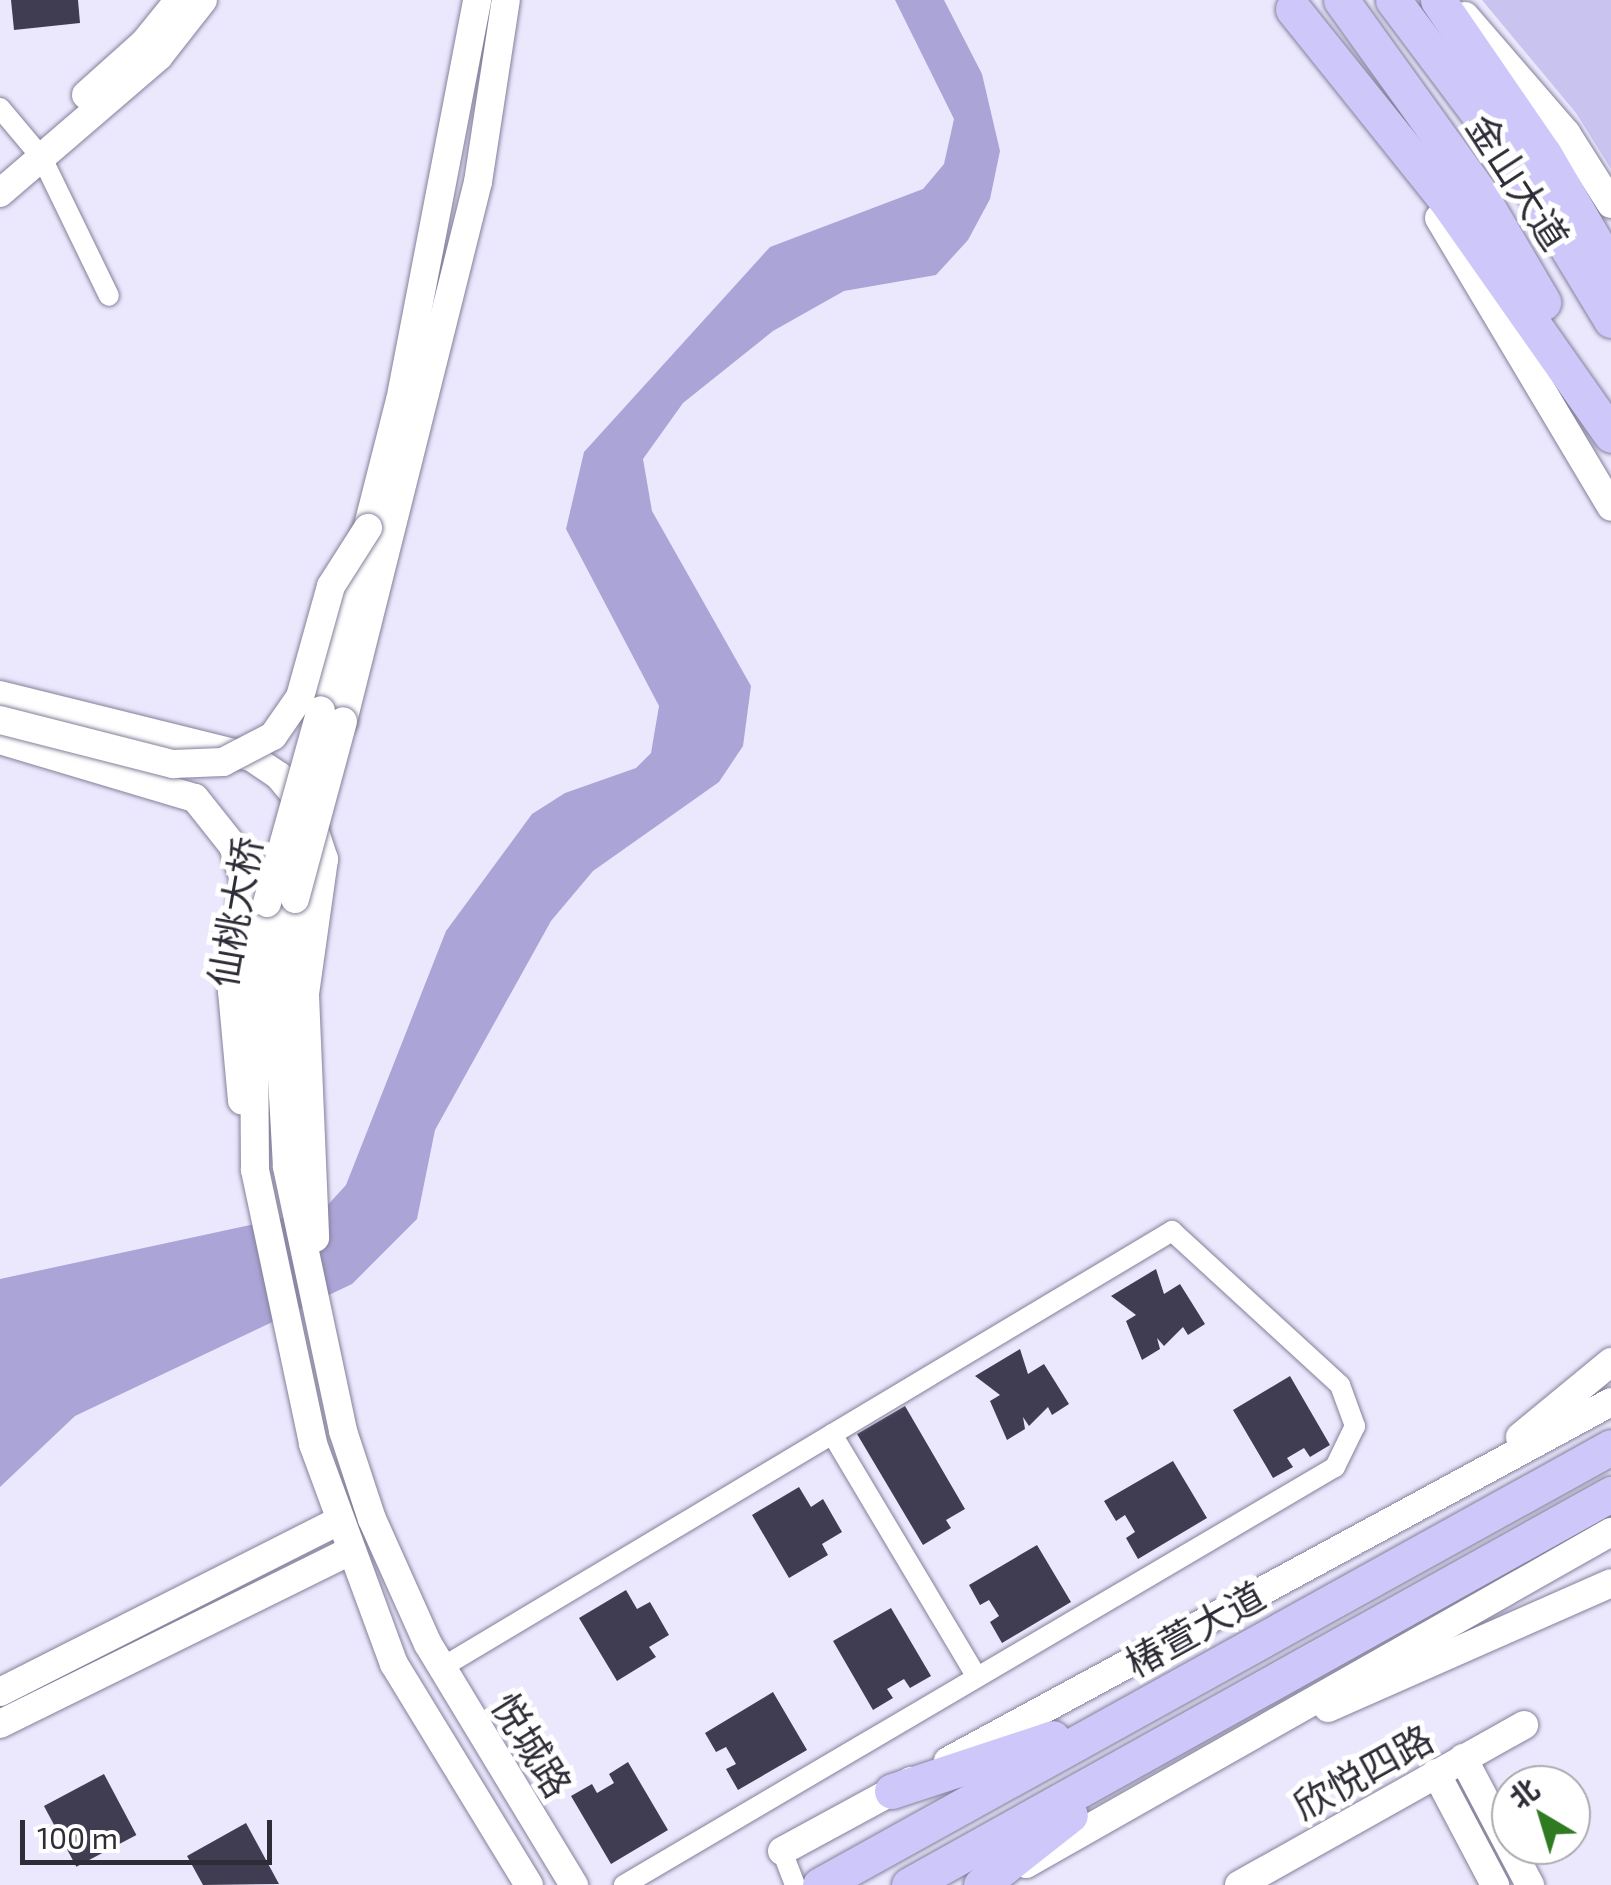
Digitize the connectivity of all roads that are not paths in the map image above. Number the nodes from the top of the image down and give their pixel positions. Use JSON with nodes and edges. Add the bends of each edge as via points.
{"nodes":[{"id":1,"x":179,"y":0,"type":"edge"},
{"id":2,"x":204,"y":0,"type":"edge"},
{"id":3,"x":476,"y":0,"type":"edge"},
{"id":4,"x":506,"y":0,"type":"edge"},
{"id":5,"x":1340,"y":0,"type":"edge"},
{"id":6,"x":1393,"y":0,"type":"edge"},
{"id":7,"x":1438,"y":0,"type":"edge"},
{"id":8,"x":1452,"y":0,"type":"edge"},
{"id":9,"x":1290,"y":4,"type":"edge"},
{"id":10,"x":0,"y":108,"type":"edge"},
{"id":11,"x":37,"y":151,"type":"junction"},
{"id":12,"x":0,"y":170,"type":"edge"},
{"id":13,"x":0,"y":193,"type":"edge"},
{"id":14,"x":1611,"y":204,"type":"edge"},
{"id":15,"x":1611,"y":269,"type":"edge"},
{"id":16,"x":109,"y":296,"type":"dead end"},
{"id":17,"x":1611,"y":320,"type":"edge"},
{"id":18,"x":1611,"y":419,"type":"edge"},
{"id":19,"x":1611,"y":435,"type":"edge"},
{"id":20,"x":1611,"y":507,"type":"edge"},
{"id":21,"x":368,"y":528,"type":"junction"},
{"id":22,"x":0,"y":695,"type":"edge"},
{"id":23,"x":0,"y":720,"type":"edge"},
{"id":24,"x":0,"y":740,"type":"edge"},
{"id":25,"x":255,"y":1170,"type":"junction"},
{"id":26,"x":319,"y":1324,"type":"junction"},
{"id":27,"x":1611,"y":1362,"type":"edge"},
{"id":28,"x":1611,"y":1402,"type":"edge"},
{"id":29,"x":832,"y":1434,"type":"junction"},
{"id":30,"x":1611,"y":1447,"type":"edge"},
{"id":31,"x":1465,"y":1481,"type":"junction"},
{"id":32,"x":1611,"y":1494,"type":"edge"},
{"id":33,"x":337,"y":1522,"type":"junction"},
{"id":34,"x":1611,"y":1532,"type":"edge"},
{"id":35,"x":348,"y":1552,"type":"junction"},
{"id":36,"x":1611,"y":1583,"type":"edge"},
{"id":37,"x":1611,"y":1598,"type":"edge"},
{"id":38,"x":1530,"y":1620,"type":"junction"},
{"id":39,"x":434,"y":1656,"type":"junction"},
{"id":40,"x":394,"y":1664,"type":"joint"},
{"id":41,"x":978,"y":1677,"type":"junction"},
{"id":42,"x":0,"y":1692,"type":"edge"},
{"id":43,"x":1134,"y":1711,"type":"junction"},
{"id":44,"x":0,"y":1724,"type":"edge"},
{"id":45,"x":1524,"y":1725,"type":"dead end"},
{"id":46,"x":1156,"y":1748,"type":"junction"},
{"id":47,"x":1221,"y":1754,"type":"junction"},
{"id":48,"x":1464,"y":1758,"type":"junction"},
{"id":49,"x":1436,"y":1773,"type":"junction"},
{"id":50,"x":892,"y":1791,"type":"junction"},
{"id":51,"x":782,"y":1851,"type":"joint"},
{"id":52,"x":529,"y":1885,"type":"edge"},
{"id":53,"x":574,"y":1885,"type":"edge"},
{"id":54,"x":624,"y":1885,"type":"edge"},
{"id":55,"x":795,"y":1885,"type":"edge"},
{"id":56,"x":820,"y":1885,"type":"edge"},
{"id":57,"x":909,"y":1885,"type":"edge"},
{"id":58,"x":980,"y":1885,"type":"edge"},
{"id":59,"x":990,"y":1885,"type":"edge"},
{"id":60,"x":1239,"y":1885,"type":"edge"},
{"id":61,"x":1495,"y":1885,"type":"edge"},
{"id":62,"x":1530,"y":1885,"type":"edge"}],
"edges":[{"from":1,"to":11,"type":"main road"},
{"from":2,"to":11,"type":"main road","via":[[159,56]]},
{"from":3,"to":21,"type":"main road","name":"仙桃大桥","via":[[447,170]]},
{"from":4,"to":26,"type":"main road","name":"仙桃大桥","bridge":true,"via":[[478,182],[288,927],[279,1024],[287,1168]]},
{"from":5,"to":18,"type":"highway","name":"金山大道","via":[[1478,191]]},
{"from":6,"to":17,"type":"highway","name":"金山大道","via":[[1519,168]]},
{"from":7,"to":15,"type":"highway","via":[[1544,154]]},
{"from":8,"to":14,"type":"main road","via":[[1566,134]]},
{"from":9,"to":19,"type":"highway","via":[[1446,200]]},
{"from":9,"to":20,"type":"main road","via":[[1450,233]]},
{"from":10,"to":11,"type":"street"},
{"from":11,"to":12,"type":"main road"},
{"from":11,"to":13,"type":"main road"},
{"from":11,"to":16,"type":"street"},
{"from":21,"to":23,"type":"main road","bridge":true,"via":[[331,586],[300,697],[273,736],[223,762],[173,764]]},
{"from":21,"to":25,"type":"main road","name":"仙桃大桥","bridge":true,"via":[[267,903],[254,1026]]},
{"from":22,"to":26,"type":"main road","bridge":true,"via":[[252,756],[308,811],[324,859],[305,996]]},
{"from":24,"to":25,"type":"main road","via":[[195,798],[233,846],[244,880],[232,1053]]},
{"from":25,"to":33,"type":"main road","name":"仙桃大桥","via":[[288,1338]]},
{"from":26,"to":39,"type":"main road","name":"仙桃大桥","via":[[372,1519]]},
{"from":27,"to":31,"type":"main road"},
{"from":28,"to":31,"type":"main road"},
{"from":29,"to":39,"type":"street"},
{"from":29,"to":41,"type":"street"},
{"from":29,"to":41,"type":"street","via":[[1172,1231],[1326,1369],[1346,1395],[1354,1426],[1335,1467]]},
{"from":30,"to":43,"type":"highway","name":"椿萱大道"},
{"from":31,"to":50,"type":"main road"},
{"from":32,"to":46,"type":"highway"},
{"from":33,"to":35,"type":"main road","name":"仙桃大桥"},
{"from":33,"to":42,"type":"main road"},
{"from":34,"to":47,"type":"main road"},
{"from":35,"to":40,"type":"main road","name":"仙桃大桥"},
{"from":35,"to":44,"type":"main road"},
{"from":36,"to":38,"type":"main road"},
{"from":37,"to":38,"type":"main road"},
{"from":38,"to":47,"type":"main road"},
{"from":39,"to":53,"type":"main road","name":"悦城路"},
{"from":40,"to":52,"type":"main road","name":"悦城路"},
{"from":41,"to":54,"type":"street"},
{"from":43,"to":50,"type":"highway"},
{"from":43,"to":56,"type":"highway","name":"椿萱大道"},
{"from":45,"to":48,"type":"main road","name":"欣悦四路"},
{"from":46,"to":57,"type":"highway"},
{"from":46,"to":58,"type":"highway"},
{"from":47,"to":59,"type":"main road"},
{"from":48,"to":49,"type":"main road","name":"欣悦四路"},
{"from":48,"to":62,"type":"main road"},
{"from":49,"to":60,"type":"main road","name":"欣悦四路"},
{"from":49,"to":61,"type":"main road"},
{"from":50,"to":51,"type":"main road"},
{"from":51,"to":55,"type":"street"}]}
